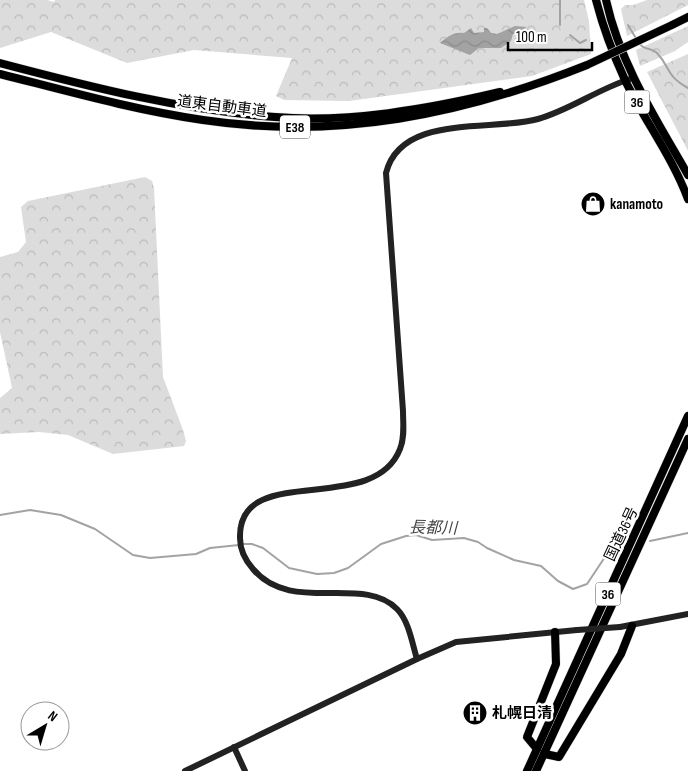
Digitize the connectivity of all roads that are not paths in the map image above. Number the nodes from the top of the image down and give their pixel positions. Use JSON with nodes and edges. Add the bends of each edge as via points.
{"nodes":[{"id":1,"x":596,"y":0,"type":"edge"},
{"id":2,"x":606,"y":0,"type":"edge"},
{"id":3,"x":688,"y":17,"type":"edge"},
{"id":4,"x":0,"y":63,"type":"edge"},
{"id":5,"x":587,"y":65,"type":"junction"},
{"id":6,"x":0,"y":74,"type":"edge"},
{"id":7,"x":632,"y":79,"type":"junction"},
{"id":8,"x":688,"y":175,"type":"edge"},
{"id":9,"x":688,"y":199,"type":"edge"},
{"id":10,"x":688,"y":416,"type":"edge"},
{"id":11,"x":688,"y":439,"type":"edge"},
{"id":12,"x":688,"y":615,"type":"edge"},
{"id":13,"x":632,"y":626,"type":"junction"},
{"id":14,"x":556,"y":632,"type":"junction"},
{"id":15,"x":417,"y":658,"type":"junction"},
{"id":16,"x":234,"y":747,"type":"junction"},
{"id":17,"x":537,"y":749,"type":"junction"},
{"id":18,"x":545,"y":754,"type":"junction"},
{"id":19,"x":185,"y":771,"type":"edge"},
{"id":20,"x":245,"y":771,"type":"edge"},
{"id":21,"x":527,"y":771,"type":"edge"},
{"id":22,"x":536,"y":771,"type":"edge"}],
"edges":[{"from":1,"to":7,"type":"highway","number":"36","via":[[602,25]]},
{"from":2,"to":7,"type":"highway","number":"36"},
{"from":3,"to":5,"type":"highway","name":"道東自動車道","number":"E38","bridge":true},
{"from":4,"to":5,"type":"highway","name":"道東自動車道","number":"E38","via":[[139,97],[207,110],[276,117],[368,115],[431,106],[505,91]]},
{"from":5,"to":6,"type":"highway","name":"道東自動車道","number":"E38","via":[[469,106],[415,118],[323,127],[277,127],[204,120],[137,108]]},
{"from":7,"to":8,"type":"highway","number":"36"},
{"from":7,"to":9,"type":"highway","number":"36"},
{"from":7,"to":15,"type":"street","via":[[536,120],[421,134],[400,148],[388,162],[386,173],[403,411],[401,447],[396,458],[376,478],[343,487],[268,497],[255,504],[244,518],[240,547],[258,575],[275,586],[307,593],[362,594],[388,601],[404,620]]},
{"from":10,"to":17,"type":"highway","name":"国道36号","number":"36"},
{"from":11,"to":18,"type":"highway","name":"国道36号","number":"36"},
{"from":12,"to":13,"type":"street"},
{"from":13,"to":14,"type":"street","bridge":true},
{"from":13,"to":18,"type":"highway","via":[[621,654],[559,756]]},
{"from":14,"to":15,"type":"street","via":[[456,642]]},
{"from":14,"to":17,"type":"highway","via":[[556,664],[527,737]]},
{"from":15,"to":16,"type":"street"},
{"from":16,"to":19,"type":"street"},
{"from":16,"to":20,"type":"street"},
{"from":17,"to":21,"type":"highway","name":"国道36号","number":"36"},
{"from":18,"to":22,"type":"highway","name":"国道36号","number":"36"}]}
